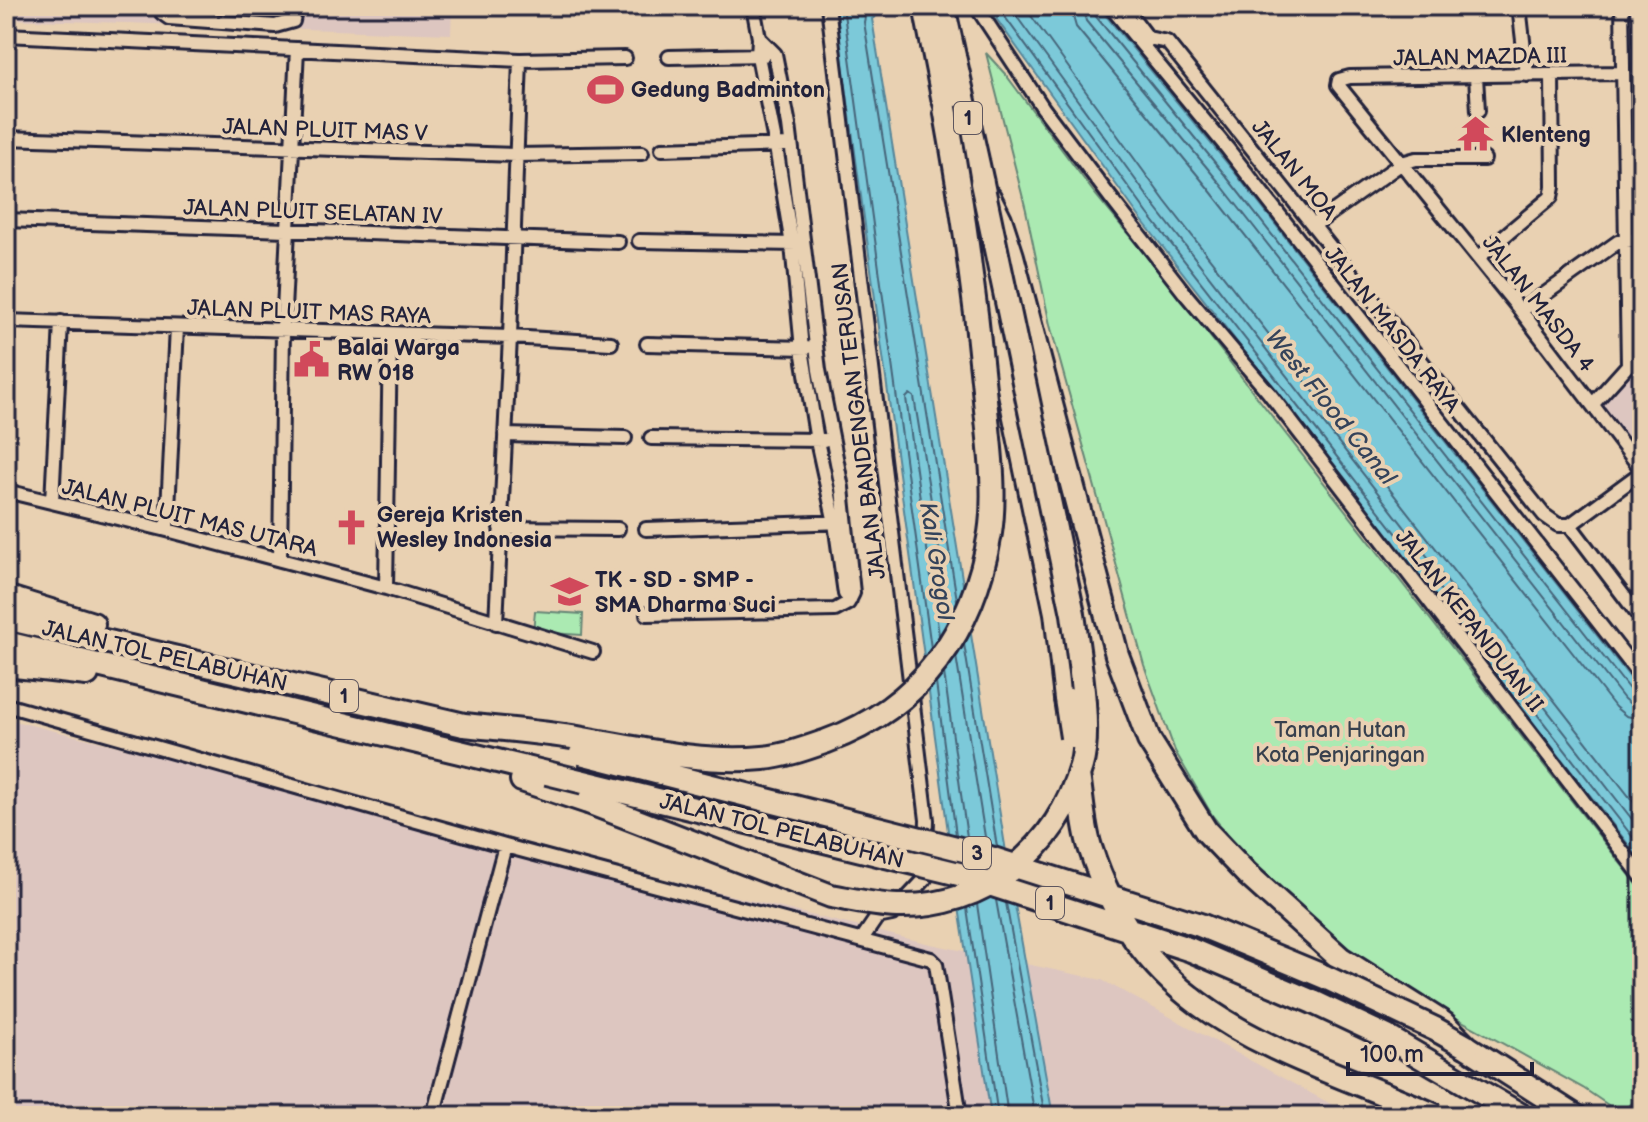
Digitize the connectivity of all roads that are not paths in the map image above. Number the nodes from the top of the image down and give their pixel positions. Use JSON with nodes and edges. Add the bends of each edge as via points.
{"nodes":[{"id":1,"x":222,"y":6,"type":"edge"},
{"id":2,"x":296,"y":6,"type":"edge"},
{"id":3,"x":753,"y":6,"type":"edge"},
{"id":4,"x":828,"y":6,"type":"edge"},
{"id":5,"x":925,"y":6,"type":"edge"},
{"id":6,"x":943,"y":6,"type":"edge"},
{"id":7,"x":976,"y":6,"type":"edge"},
{"id":8,"x":1110,"y":6,"type":"edge"},
{"id":9,"x":1519,"y":6,"type":"edge"},
{"id":10,"x":1622,"y":6,"type":"edge"},
{"id":11,"x":1129,"y":8,"type":"edge"},
{"id":12,"x":162,"y":11,"type":"edge"},
{"id":13,"x":222,"y":22,"type":"junction"},
{"id":14,"x":6,"y":35,"type":"edge"},
{"id":15,"x":759,"y":38,"type":"junction"},
{"id":16,"x":297,"y":49,"type":"junction"},
{"id":17,"x":775,"y":54,"type":"junction"},
{"id":18,"x":758,"y":56,"type":"junction"},
{"id":19,"x":669,"y":57,"type":"dead end"},
{"id":20,"x":625,"y":58,"type":"dead end"},
{"id":21,"x":520,"y":60,"type":"junction"},
{"id":22,"x":1623,"y":73,"type":"junction"},
{"id":23,"x":1527,"y":75,"type":"junction"},
{"id":24,"x":1552,"y":75,"type":"junction"},
{"id":25,"x":1476,"y":76,"type":"junction"},
{"id":26,"x":1339,"y":80,"type":"joint"},
{"id":27,"x":943,"y":98,"type":"junction"},
{"id":28,"x":1478,"y":111,"type":"dead end"},
{"id":29,"x":6,"y":138,"type":"edge"},
{"id":30,"x":792,"y":145,"type":"junction"},
{"id":31,"x":776,"y":147,"type":"junction"},
{"id":32,"x":292,"y":148,"type":"junction"},
{"id":33,"x":662,"y":149,"type":"dead end"},
{"id":34,"x":642,"y":153,"type":"dead end"},
{"id":35,"x":516,"y":155,"type":"junction"},
{"id":36,"x":1484,"y":159,"type":"dead end"},
{"id":37,"x":1402,"y":163,"type":"junction"},
{"id":38,"x":982,"y":184,"type":"junction"},
{"id":39,"x":6,"y":220,"type":"edge"},
{"id":40,"x":1314,"y":225,"type":"junction"},
{"id":41,"x":288,"y":230,"type":"junction"},
{"id":42,"x":513,"y":239,"type":"junction"},
{"id":43,"x":1626,"y":239,"type":"junction"},
{"id":44,"x":1642,"y":239,"type":"edge"},
{"id":45,"x":639,"y":241,"type":"dead end"},
{"id":46,"x":618,"y":242,"type":"dead end"},
{"id":47,"x":798,"y":244,"type":"junction"},
{"id":48,"x":1478,"y":258,"type":"junction"},
{"id":49,"x":1521,"y":311,"type":"junction"},
{"id":50,"x":6,"y":321,"type":"edge"},
{"id":51,"x":61,"y":322,"type":"junction"},
{"id":52,"x":177,"y":327,"type":"junction"},
{"id":53,"x":283,"y":330,"type":"junction"},
{"id":54,"x":390,"y":335,"type":"junction"},
{"id":55,"x":510,"y":337,"type":"junction"},
{"id":56,"x":611,"y":343,"type":"dead end"},
{"id":57,"x":647,"y":344,"type":"dead end"},
{"id":58,"x":816,"y":346,"type":"junction"},
{"id":59,"x":802,"y":349,"type":"junction"},
{"id":60,"x":1593,"y":404,"type":"junction"},
{"id":61,"x":505,"y":435,"type":"junction"},
{"id":62,"x":625,"y":438,"type":"dead end"},
{"id":63,"x":651,"y":438,"type":"dead end"},
{"id":64,"x":833,"y":439,"type":"junction"},
{"id":65,"x":817,"y":441,"type":"junction"},
{"id":66,"x":1642,"y":471,"type":"edge"},
{"id":67,"x":6,"y":491,"type":"edge"},
{"id":68,"x":52,"y":502,"type":"junction"},
{"id":69,"x":840,"y":522,"type":"junction"},
{"id":70,"x":1570,"y":525,"type":"junction"},
{"id":71,"x":500,"y":528,"type":"junction"},
{"id":72,"x":618,"y":529,"type":"dead end"},
{"id":73,"x":646,"y":529,"type":"dead end"},
{"id":74,"x":167,"y":530,"type":"junction"},
{"id":75,"x":280,"y":560,"type":"junction"},
{"id":76,"x":386,"y":588,"type":"junction"},
{"id":77,"x":6,"y":597,"type":"edge"},
{"id":78,"x":647,"y":614,"type":"dead end"},
{"id":79,"x":6,"y":618,"type":"edge"},
{"id":80,"x":1642,"y":620,"type":"edge"},
{"id":81,"x":496,"y":623,"type":"junction"},
{"id":82,"x":6,"y":643,"type":"edge"},
{"id":83,"x":593,"y":652,"type":"dead end"},
{"id":84,"x":6,"y":665,"type":"edge"},
{"id":85,"x":225,"y":668,"type":"junction"},
{"id":86,"x":1642,"y":678,"type":"edge"},
{"id":87,"x":192,"y":686,"type":"junction"},
{"id":88,"x":6,"y":705,"type":"edge"},
{"id":89,"x":464,"y":725,"type":"junction"},
{"id":90,"x":415,"y":743,"type":"junction"},
{"id":91,"x":505,"y":846,"type":"junction"},
{"id":92,"x":1642,"y":877,"type":"edge"},
{"id":93,"x":866,"y":934,"type":"junction"},
{"id":94,"x":1467,"y":1047,"type":"junction"},
{"id":95,"x":1568,"y":1111,"type":"edge"},
{"id":96,"x":433,"y":1116,"type":"edge"},
{"id":97,"x":960,"y":1116,"type":"edge"},
{"id":98,"x":1436,"y":1116,"type":"edge"},
{"id":99,"x":1522,"y":1116,"type":"edge"}],
"edges":[{"from":1,"to":13,"type":"street"},
{"from":2,"to":13,"type":"street","via":[[293,21],[275,26]]},
{"from":3,"to":15,"type":"street"},
{"from":4,"to":93,"type":"street","name":"JALAN BANDENGAN TERUSAN","via":[[927,820],[925,879],[892,914],[877,917]]},
{"from":5,"to":27,"type":"highway","number":"1"},
{"from":6,"to":38,"type":"highway","number":"1"},
{"from":7,"to":92,"type":"street","name":"JALAN KEPANDUAN II","via":[[1110,197],[1269,393]]},
{"from":8,"to":86,"type":"street","name":"JALAN MASDA RAYA"},
{"from":9,"to":23,"type":"street"},
{"from":10,"to":22,"type":"street"},
{"from":11,"to":40,"type":"street","name":"JALAN MOA","via":[[1148,38],[1167,42]]},
{"from":12,"to":13,"type":"street","via":[[169,18]]},
{"from":14,"to":16,"type":"street"},
{"from":15,"to":17,"type":"street"},
{"from":15,"to":18,"type":"street"},
{"from":16,"to":21,"type":"street"},
{"from":16,"to":32,"type":"street"},
{"from":17,"to":18,"type":"street"},
{"from":17,"to":30,"type":"street"},
{"from":18,"to":19,"type":"street"},
{"from":18,"to":31,"type":"street"},
{"from":20,"to":21,"type":"street"},
{"from":21,"to":35,"type":"street"},
{"from":22,"to":24,"type":"street","name":"JALAN MAZDA III"},
{"from":22,"to":43,"type":"street"},
{"from":23,"to":24,"type":"street","name":"JALAN MAZDA III"},
{"from":23,"to":25,"type":"street","name":"JALAN MAZDA III"},
{"from":24,"to":48,"type":"street","via":[[1551,197]]},
{"from":25,"to":26,"type":"street","name":"JALAN MAZDA III"},
{"from":25,"to":28,"type":"street"},
{"from":26,"to":37,"type":"street","name":"JALAN MASDA 4","via":[[1339,88]]},
{"from":27,"to":89,"type":"highway","bridge":true,"via":[[966,227],[992,501],[981,574],[950,646],[889,710],[836,738],[765,758],[669,753]]},
{"from":27,"to":98,"type":"highway","bridge":true,"via":[[957,137],[1056,613],[1089,844],[1116,910],[1165,977],[1208,1013]]},
{"from":29,"to":32,"type":"street","name":"JALAN PLUIT MAS V"},
{"from":30,"to":31,"type":"street"},
{"from":30,"to":47,"type":"street"},
{"from":31,"to":33,"type":"street"},
{"from":31,"to":47,"type":"street"},
{"from":32,"to":35,"type":"street","name":"JALAN PLUIT MAS V"},
{"from":32,"to":41,"type":"street"},
{"from":34,"to":35,"type":"street","name":"JALAN PLUIT MAS V"},
{"from":35,"to":42,"type":"street"},
{"from":36,"to":37,"type":"street"},
{"from":37,"to":40,"type":"street"},
{"from":37,"to":48,"type":"street","name":"JALAN MASDA 4"},
{"from":38,"to":90,"type":"highway","bridge":true,"via":[[1073,614],[1082,698],[1082,765],[1051,831],[1031,855],[1008,874],[961,898],[900,906],[867,903],[831,896]]},
{"from":38,"to":94,"type":"highway","bridge":true,"via":[[1012,256],[1096,582],[1149,740],[1206,831],[1247,874],[1340,958],[1443,1023]]},
{"from":39,"to":41,"type":"street","name":"JALAN PLUIT SELATAN IV"},
{"from":40,"to":70,"type":"street","name":"JALAN MOA","via":[[1544,515],[1558,525]]},
{"from":41,"to":42,"type":"street","name":"JALAN PLUIT SELATAN IV"},
{"from":41,"to":53,"type":"street"},
{"from":42,"to":46,"type":"street","name":"JALAN PLUIT SELATAN IV"},
{"from":42,"to":55,"type":"street"},
{"from":43,"to":44,"type":"street"},
{"from":43,"to":49,"type":"street"},
{"from":43,"to":60,"type":"street","via":[[1628,365]]},
{"from":45,"to":47,"type":"street"},
{"from":47,"to":58,"type":"street"},
{"from":47,"to":59,"type":"street"},
{"from":48,"to":49,"type":"street","name":"JALAN MASDA 4"},
{"from":49,"to":60,"type":"street","name":"JALAN MASDA 4"},
{"from":50,"to":51,"type":"street","name":"JALAN PLUIT MAS RAYA"},
{"from":51,"to":52,"type":"street","name":"JALAN PLUIT MAS RAYA"},
{"from":51,"to":68,"type":"street"},
{"from":52,"to":53,"type":"street","name":"JALAN PLUIT MAS RAYA"},
{"from":52,"to":74,"type":"street"},
{"from":53,"to":54,"type":"street","name":"JALAN PLUIT MAS RAYA"},
{"from":53,"to":75,"type":"street"},
{"from":54,"to":55,"type":"street","name":"JALAN PLUIT MAS RAYA"},
{"from":54,"to":76,"type":"street"},
{"from":55,"to":56,"type":"street","name":"JALAN PLUIT MAS RAYA"},
{"from":55,"to":61,"type":"street"},
{"from":57,"to":59,"type":"street"},
{"from":58,"to":59,"type":"street"},
{"from":58,"to":64,"type":"street"},
{"from":59,"to":65,"type":"street"},
{"from":60,"to":66,"type":"street","name":"JALAN MASDA 4"},
{"from":61,"to":62,"type":"street"},
{"from":61,"to":71,"type":"street"},
{"from":63,"to":65,"type":"street"},
{"from":64,"to":65,"type":"street"},
{"from":64,"to":69,"type":"street"},
{"from":65,"to":69,"type":"street"},
{"from":66,"to":70,"type":"street"},
{"from":67,"to":68,"type":"street","name":"JALAN PLUIT MAS UTARA"},
{"from":68,"to":74,"type":"street","name":"JALAN PLUIT MAS UTARA"},
{"from":69,"to":73,"type":"street"},
{"from":69,"to":78,"type":"street","via":[[850,596],[839,609]]},
{"from":70,"to":80,"type":"street","name":"JALAN MOA"},
{"from":71,"to":72,"type":"street"},
{"from":71,"to":81,"type":"street"},
{"from":74,"to":75,"type":"street","name":"JALAN PLUIT MAS UTARA"},
{"from":75,"to":76,"type":"street","name":"JALAN PLUIT MAS UTARA"},
{"from":76,"to":81,"type":"street","name":"JALAN PLUIT MAS UTARA"},
{"from":77,"to":85,"type":"highway"},
{"from":79,"to":85,"type":"highway","name":"JALAN TOL PELABUHAN","number":"1"},
{"from":81,"to":83,"type":"street","name":"JALAN PLUIT MAS UTARA"},
{"from":82,"to":87,"type":"highway","name":"JALAN TOL PELABUHAN","number":"1"},
{"from":84,"to":87,"type":"highway"},
{"from":85,"to":89,"type":"highway","name":"JALAN TOL PELABUHAN","number":"1"},
{"from":87,"to":90,"type":"highway","name":"JALAN TOL PELABUHAN","number":"1"},
{"from":88,"to":91,"type":"street"},
{"from":89,"to":94,"type":"highway","number":"3","bridge":true,"via":[[870,824],[1076,883],[1255,947]]},
{"from":90,"to":99,"type":"highway","name":"JALAN TOL PELABUHAN","number":"1","bridge":true,"via":[[959,874],[1191,950],[1387,1037]]},
{"from":91,"to":93,"type":"street"},
{"from":91,"to":96,"type":"street"},
{"from":93,"to":97,"type":"street","via":[[936,964]]},
{"from":94,"to":95,"type":"highway","number":"3"}]}
